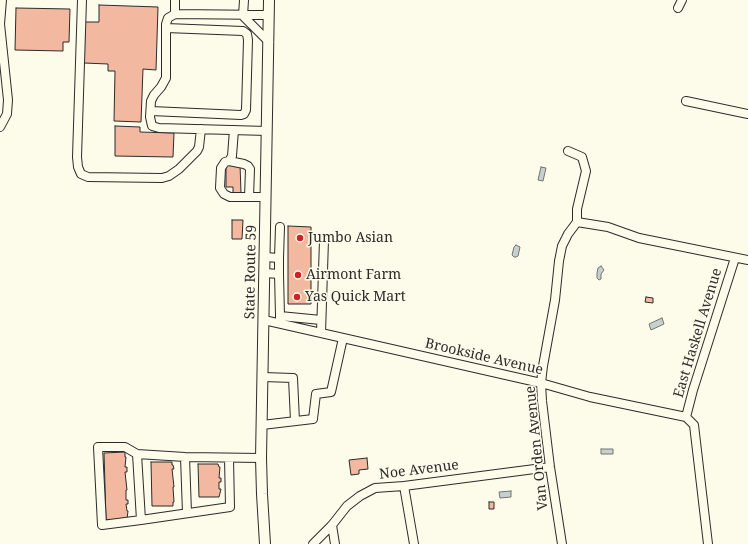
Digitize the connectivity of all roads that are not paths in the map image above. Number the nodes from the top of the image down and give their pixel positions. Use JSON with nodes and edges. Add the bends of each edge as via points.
{"nodes":[{"id":1,"x":2,"y":0,"type":"edge"},
{"id":2,"x":82,"y":0,"type":"edge"},
{"id":3,"x":175,"y":0,"type":"edge"},
{"id":4,"x":244,"y":0,"type":"edge"},
{"id":5,"x":269,"y":0,"type":"edge"},
{"id":6,"x":682,"y":0,"type":"edge"},
{"id":7,"x":678,"y":8,"type":"dead end"},
{"id":8,"x":175,"y":14,"type":"junction"},
{"id":9,"x":269,"y":15,"type":"junction"},
{"id":10,"x":244,"y":16,"type":"junction"},
{"id":11,"x":0,"y":24,"type":"edge"},
{"id":12,"x":166,"y":28,"type":"junction"},
{"id":13,"x":269,"y":42,"type":"junction"},
{"id":14,"x":686,"y":101,"type":"dead end"},
{"id":15,"x":151,"y":112,"type":"junction"},
{"id":16,"x":748,"y":114,"type":"edge"},
{"id":17,"x":0,"y":127,"type":"edge"},
{"id":18,"x":200,"y":129,"type":"junction"},
{"id":19,"x":234,"y":130,"type":"junction"},
{"id":20,"x":267,"y":132,"type":"junction"},
{"id":21,"x":568,"y":150,"type":"dead end"},
{"id":22,"x":229,"y":161,"type":"junction"},
{"id":23,"x":249,"y":197,"type":"junction"},
{"id":24,"x":266,"y":197,"type":"junction"},
{"id":25,"x":577,"y":222,"type":"junction"},
{"id":26,"x":280,"y":228,"type":"dead end"},
{"id":27,"x":324,"y":240,"type":"dead end"},
{"id":28,"x":265,"y":257,"type":"junction"},
{"id":29,"x":279,"y":258,"type":"junction"},
{"id":30,"x":735,"y":258,"type":"junction"},
{"id":31,"x":748,"y":260,"type":"edge"},
{"id":32,"x":265,"y":273,"type":"junction"},
{"id":33,"x":279,"y":274,"type":"junction"},
{"id":34,"x":280,"y":319,"type":"junction"},
{"id":35,"x":264,"y":320,"type":"junction"},
{"id":36,"x":321,"y":320,"type":"junction"},
{"id":37,"x":321,"y":333,"type":"junction"},
{"id":38,"x":343,"y":338,"type":"junction"},
{"id":39,"x":263,"y":377,"type":"junction"},
{"id":40,"x":541,"y":383,"type":"junction"},
{"id":41,"x":686,"y":417,"type":"junction"},
{"id":42,"x":295,"y":421,"type":"junction"},
{"id":43,"x":262,"y":425,"type":"junction"},
{"id":44,"x":137,"y":454,"type":"junction"},
{"id":45,"x":185,"y":457,"type":"junction"},
{"id":46,"x":229,"y":458,"type":"junction"},
{"id":47,"x":261,"y":458,"type":"junction"},
{"id":48,"x":550,"y":467,"type":"junction"},
{"id":49,"x":404,"y":486,"type":"junction"},
{"id":50,"x":186,"y":513,"type":"junction"},
{"id":51,"x":141,"y":520,"type":"junction"},
{"id":52,"x":332,"y":525,"type":"junction"},
{"id":53,"x":265,"y":544,"type":"edge"},
{"id":54,"x":313,"y":544,"type":"edge"},
{"id":55,"x":335,"y":544,"type":"edge"},
{"id":56,"x":414,"y":544,"type":"edge"},
{"id":57,"x":562,"y":544,"type":"edge"},
{"id":58,"x":708,"y":544,"type":"edge"}],
"edges":[{"from":1,"to":11,"type":"street"},
{"from":2,"to":18,"type":"street","via":[[77,157],[81,174],[88,177],[169,176],[197,151]]},
{"from":3,"to":8,"type":"street"},
{"from":4,"to":10,"type":"street"},
{"from":5,"to":9,"type":"main road","name":"State Route 59"},
{"from":6,"to":7,"type":"street"},
{"from":8,"to":10,"type":"street"},
{"from":8,"to":12,"type":"street","via":[[168,18]]},
{"from":9,"to":10,"type":"street"},
{"from":9,"to":13,"type":"main road","name":"State Route 59"},
{"from":10,"to":13,"type":"street"},
{"from":11,"to":17,"type":"street","via":[[8,114]]},
{"from":12,"to":15,"type":"street","via":[[166,78],[151,101]]},
{"from":12,"to":15,"type":"street","via":[[243,31],[247,34],[246,110],[241,115]]},
{"from":13,"to":20,"type":"main road","name":"State Route 59"},
{"from":14,"to":16,"type":"street"},
{"from":15,"to":18,"type":"street","via":[[152,126]]},
{"from":18,"to":19,"type":"street"},
{"from":19,"to":20,"type":"street"},
{"from":19,"to":22,"type":"street","via":[[232,156]]},
{"from":20,"to":24,"type":"main road","name":"State Route 59"},
{"from":21,"to":25,"type":"street","via":[[582,157],[586,171],[576,209]]},
{"from":22,"to":23,"type":"street","via":[[244,164],[250,169]]},
{"from":22,"to":23,"type":"street","via":[[221,168],[220,188],[230,197]]},
{"from":23,"to":24,"type":"street"},
{"from":24,"to":28,"type":"main road","name":"State Route 59"},
{"from":25,"to":30,"type":"street","via":[[608,226],[639,238]]},
{"from":25,"to":40,"type":"street","name":"Van Orden Avenue","via":[[562,246]]},
{"from":26,"to":29,"type":"street"},
{"from":27,"to":36,"type":"street"},
{"from":28,"to":29,"type":"street"},
{"from":28,"to":32,"type":"main road","name":"State Route 59"},
{"from":29,"to":33,"type":"street"},
{"from":30,"to":31,"type":"street"},
{"from":30,"to":41,"type":"street","name":"East Haskell Avenue"},
{"from":32,"to":33,"type":"street"},
{"from":32,"to":35,"type":"main road","name":"State Route 59"},
{"from":33,"to":34,"type":"street"},
{"from":34,"to":35,"type":"street","name":"Brookside Avenue"},
{"from":34,"to":36,"type":"street"},
{"from":34,"to":37,"type":"street","name":"Brookside Avenue"},
{"from":35,"to":39,"type":"main road","name":"State Route 59"},
{"from":36,"to":37,"type":"street"},
{"from":37,"to":38,"type":"street","name":"Brookside Avenue"},
{"from":38,"to":40,"type":"street","name":"Brookside Avenue"},
{"from":38,"to":42,"type":"street","via":[[331,392],[316,394],[313,419]]},
{"from":39,"to":42,"type":"street","via":[[293,378]]},
{"from":39,"to":43,"type":"main road","name":"State Route 59"},
{"from":40,"to":41,"type":"street","name":"Brookside Avenue","via":[[590,398]]},
{"from":40,"to":48,"type":"street","name":"Van Orden Avenue"},
{"from":41,"to":58,"type":"street","via":[[694,425]]},
{"from":42,"to":43,"type":"street"},
{"from":43,"to":47,"type":"main road","name":"State Route 59"},
{"from":44,"to":45,"type":"street"},
{"from":44,"to":51,"type":"street"},
{"from":44,"to":51,"type":"street","via":[[125,447],[98,447],[102,525]]},
{"from":45,"to":46,"type":"street"},
{"from":45,"to":50,"type":"street"},
{"from":46,"to":47,"type":"street"},
{"from":46,"to":50,"type":"street","via":[[230,507]]},
{"from":47,"to":53,"type":"main road","name":"State Route 59"},
{"from":48,"to":49,"type":"street","name":"Noe Avenue"},
{"from":48,"to":57,"type":"street","name":"Van Orden Avenue"},
{"from":49,"to":52,"type":"street","name":"Noe Avenue","via":[[375,488],[360,496],[346,506]]},
{"from":49,"to":56,"type":"street"},
{"from":50,"to":51,"type":"street"},
{"from":52,"to":54,"type":"street","name":"Noe Avenue"},
{"from":52,"to":55,"type":"street"}]}
